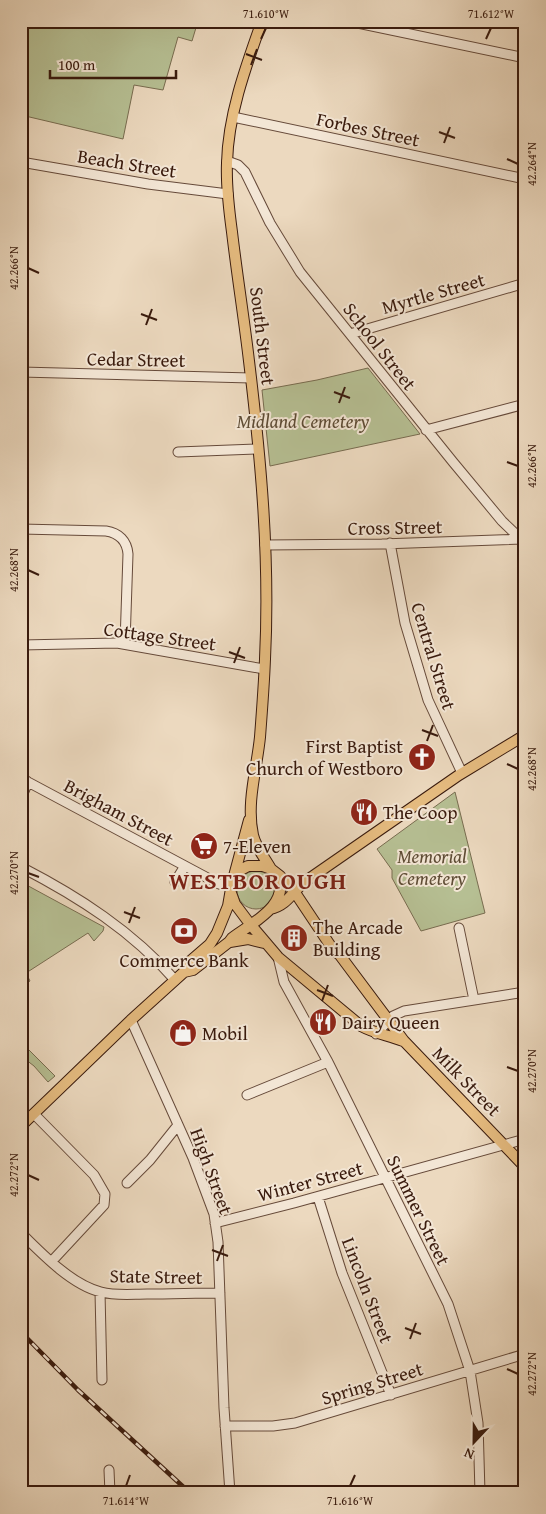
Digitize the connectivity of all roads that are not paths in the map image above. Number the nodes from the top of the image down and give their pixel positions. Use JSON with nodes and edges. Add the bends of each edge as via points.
{"nodes":[{"id":1,"x":262,"y":21,"type":"edge"},
{"id":2,"x":348,"y":21,"type":"edge"},
{"id":3,"x":525,"y":58,"type":"edge"},
{"id":4,"x":233,"y":117,"type":"junction"},
{"id":5,"x":227,"y":161,"type":"junction"},
{"id":6,"x":21,"y":162,"type":"edge"},
{"id":7,"x":525,"y":179,"type":"edge"},
{"id":8,"x":228,"y":194,"type":"junction"},
{"id":9,"x":525,"y":283,"type":"edge"},
{"id":10,"x":350,"y":334,"type":"junction"},
{"id":11,"x":21,"y":372,"type":"edge"},
{"id":12,"x":251,"y":378,"type":"junction"},
{"id":13,"x":525,"y":404,"type":"edge"},
{"id":14,"x":426,"y":430,"type":"junction"},
{"id":15,"x":258,"y":449,"type":"junction"},
{"id":16,"x":178,"y":452,"type":"dead end"},
{"id":17,"x":21,"y":529,"type":"edge"},
{"id":18,"x":524,"y":540,"type":"edge"},
{"id":19,"x":390,"y":544,"type":"junction"},
{"id":20,"x":265,"y":545,"type":"junction"},
{"id":21,"x":125,"y":643,"type":"junction"},
{"id":22,"x":21,"y":646,"type":"edge"},
{"id":23,"x":264,"y":669,"type":"junction"},
{"id":24,"x":525,"y":735,"type":"edge"},
{"id":25,"x":462,"y":773,"type":"junction"},
{"id":26,"x":25,"y":779,"type":"edge"},
{"id":27,"x":21,"y":798,"type":"edge"},
{"id":28,"x":251,"y":809,"type":"junction"},
{"id":29,"x":21,"y":866,"type":"edge"},
{"id":30,"x":185,"y":866,"type":"junction"},
{"id":31,"x":274,"y":872,"type":"junction"},
{"id":32,"x":234,"y":876,"type":"junction"},
{"id":33,"x":175,"y":882,"type":"dead end"},
{"id":34,"x":231,"y":889,"type":"junction"},
{"id":35,"x":296,"y":889,"type":"junction"},
{"id":36,"x":240,"y":909,"type":"junction"},
{"id":37,"x":268,"y":910,"type":"junction"},
{"id":38,"x":250,"y":924,"type":"junction"},
{"id":39,"x":459,"y":928,"type":"dead end"},
{"id":40,"x":229,"y":942,"type":"junction"},
{"id":41,"x":265,"y":944,"type":"junction"},
{"id":42,"x":278,"y":957,"type":"junction"},
{"id":43,"x":184,"y":972,"type":"junction"},
{"id":44,"x":175,"y":980,"type":"junction"},
{"id":45,"x":525,"y":992,"type":"edge"},
{"id":46,"x":474,"y":1000,"type":"junction"},
{"id":47,"x":131,"y":1020,"type":"junction"},
{"id":48,"x":388,"y":1021,"type":"junction"},
{"id":49,"x":376,"y":1034,"type":"junction"},
{"id":50,"x":404,"y":1041,"type":"junction"},
{"id":51,"x":328,"y":1062,"type":"junction"},
{"id":52,"x":248,"y":1095,"type":"dead end"},
{"id":53,"x":34,"y":1114,"type":"junction"},
{"id":54,"x":178,"y":1125,"type":"junction"},
{"id":55,"x":21,"y":1126,"type":"edge"},
{"id":56,"x":525,"y":1139,"type":"edge"},
{"id":57,"x":504,"y":1145,"type":"junction"},
{"id":58,"x":525,"y":1167,"type":"edge"},
{"id":59,"x":385,"y":1177,"type":"junction"},
{"id":60,"x":127,"y":1182,"type":"dead end"},
{"id":61,"x":318,"y":1196,"type":"junction"},
{"id":62,"x":215,"y":1224,"type":"junction"},
{"id":63,"x":21,"y":1233,"type":"edge"},
{"id":64,"x":52,"y":1261,"type":"junction"},
{"id":65,"x":100,"y":1292,"type":"junction"},
{"id":66,"x":220,"y":1293,"type":"junction"},
{"id":67,"x":525,"y":1354,"type":"edge"},
{"id":68,"x":470,"y":1371,"type":"junction"},
{"id":69,"x":102,"y":1380,"type":"dead end"},
{"id":70,"x":391,"y":1395,"type":"junction"},
{"id":71,"x":226,"y":1426,"type":"junction"},
{"id":72,"x":109,"y":1470,"type":"dead end"},
{"id":73,"x":110,"y":1493,"type":"edge"},
{"id":74,"x":230,"y":1493,"type":"edge"},
{"id":75,"x":480,"y":1493,"type":"edge"}],
"edges":[{"from":1,"to":4,"type":"main road","name":"South Street"},
{"from":2,"to":3,"type":"street"},
{"from":4,"to":5,"type":"main road","name":"South Street"},
{"from":4,"to":7,"type":"street","name":"Forbes Street"},
{"from":5,"to":8,"type":"main road","name":"South Street"},
{"from":5,"to":10,"type":"street","name":"School Street","via":[[245,172],[290,256]]},
{"from":6,"to":8,"type":"street","name":"Beach Street"},
{"from":8,"to":12,"type":"main road","name":"South Street"},
{"from":9,"to":10,"type":"street","name":"Myrtle Street"},
{"from":10,"to":14,"type":"street","name":"School Street"},
{"from":11,"to":12,"type":"street","name":"Cedar Street"},
{"from":12,"to":15,"type":"main road","name":"South Street"},
{"from":13,"to":14,"type":"street"},
{"from":14,"to":18,"type":"street","name":"School Street","via":[[502,521]]},
{"from":15,"to":16,"type":"street"},
{"from":15,"to":20,"type":"main road","name":"South Street"},
{"from":17,"to":21,"type":"street","via":[[106,531],[120,536],[126,543],[128,554]]},
{"from":18,"to":19,"type":"street","name":"Cross Street"},
{"from":19,"to":20,"type":"street","name":"Cross Street"},
{"from":19,"to":25,"type":"street","name":"Central Street","via":[[405,623],[428,700]]},
{"from":20,"to":23,"type":"main road","name":"South Street","via":[[267,619]]},
{"from":21,"to":22,"type":"street","name":"Cottage Street"},
{"from":21,"to":23,"type":"street","name":"Cottage Street"},
{"from":23,"to":28,"type":"main road","name":"South Street"},
{"from":24,"to":25,"type":"main road"},
{"from":25,"to":35,"type":"main road"},
{"from":26,"to":27,"type":"street"},
{"from":26,"to":30,"type":"street","name":"Brigham Street"},
{"from":28,"to":31,"type":"main road","name":"South Street","via":[[253,837]]},
{"from":28,"to":32,"type":"main road","name":"South Street"},
{"from":29,"to":44,"type":"street","via":[[106,916],[145,948]]},
{"from":30,"to":33,"type":"street"},
{"from":30,"to":34,"type":"street","name":"Brigham Street"},
{"from":31,"to":32,"type":"main road","via":[[260,865],[248,866]]},
{"from":31,"to":35,"type":"main road","name":"Milk Street"},
{"from":31,"to":37,"type":"main road","via":[[280,894]]},
{"from":32,"to":34,"type":"main road"},
{"from":34,"to":36,"type":"main road","via":[[235,904]]},
{"from":34,"to":43,"type":"main road","via":[[222,924],[210,944],[188,964]]},
{"from":35,"to":37,"type":"main road","via":[[277,908]]},
{"from":35,"to":48,"type":"main road","name":"Milk Street","via":[[324,937]]},
{"from":36,"to":37,"type":"main road","via":[[252,915]]},
{"from":36,"to":38,"type":"main road"},
{"from":37,"to":38,"type":"main road"},
{"from":38,"to":40,"type":"main road"},
{"from":38,"to":41,"type":"main road"},
{"from":39,"to":46,"type":"street"},
{"from":40,"to":41,"type":"main road","via":[[248,939]]},
{"from":40,"to":43,"type":"main road","via":[[193,970]]},
{"from":41,"to":42,"type":"main road"},
{"from":42,"to":49,"type":"main road","via":[[361,1026]]},
{"from":42,"to":51,"type":"street","name":"Summer Street","via":[[284,982]]},
{"from":43,"to":44,"type":"main road"},
{"from":44,"to":47,"type":"main road"},
{"from":45,"to":46,"type":"street"},
{"from":46,"to":48,"type":"street","via":[[404,1011]]},
{"from":47,"to":53,"type":"main road"},
{"from":47,"to":54,"type":"street","name":"High Street"},
{"from":48,"to":49,"type":"street"},
{"from":48,"to":50,"type":"main road","name":"Milk Street"},
{"from":49,"to":50,"type":"main road"},
{"from":50,"to":57,"type":"main road","name":"Milk Street"},
{"from":51,"to":52,"type":"street"},
{"from":51,"to":59,"type":"street","name":"Summer Street"},
{"from":53,"to":55,"type":"main road"},
{"from":53,"to":64,"type":"street","via":[[94,1175],[105,1194],[104,1205]]},
{"from":54,"to":60,"type":"street"},
{"from":54,"to":62,"type":"street","name":"High Street","via":[[207,1195]]},
{"from":56,"to":57,"type":"street","name":"Winter Street"},
{"from":57,"to":58,"type":"main road","name":"Milk Street"},
{"from":57,"to":59,"type":"street","name":"Winter Street"},
{"from":59,"to":61,"type":"street","name":"Winter Street"},
{"from":59,"to":68,"type":"street","name":"Summer Street","via":[[448,1304]]},
{"from":61,"to":62,"type":"street","name":"Winter Street"},
{"from":61,"to":70,"type":"street","name":"Lincoln Street","via":[[342,1273]]},
{"from":62,"to":66,"type":"street","name":"High Street"},
{"from":63,"to":64,"type":"street","name":"State Street"},
{"from":64,"to":65,"type":"street","name":"State Street","via":[[85,1286]]},
{"from":65,"to":66,"type":"street","name":"State Street"},
{"from":65,"to":69,"type":"street"},
{"from":66,"to":71,"type":"street","name":"High Street"},
{"from":67,"to":68,"type":"street","name":"Spring Street"},
{"from":68,"to":70,"type":"street","name":"Spring Street"},
{"from":68,"to":75,"type":"street","name":"Summer Street","via":[[478,1423]]},
{"from":70,"to":71,"type":"street","name":"Spring Street","via":[[295,1423]]},
{"from":71,"to":74,"type":"street","name":"High Street"},
{"from":72,"to":73,"type":"street"}]}
